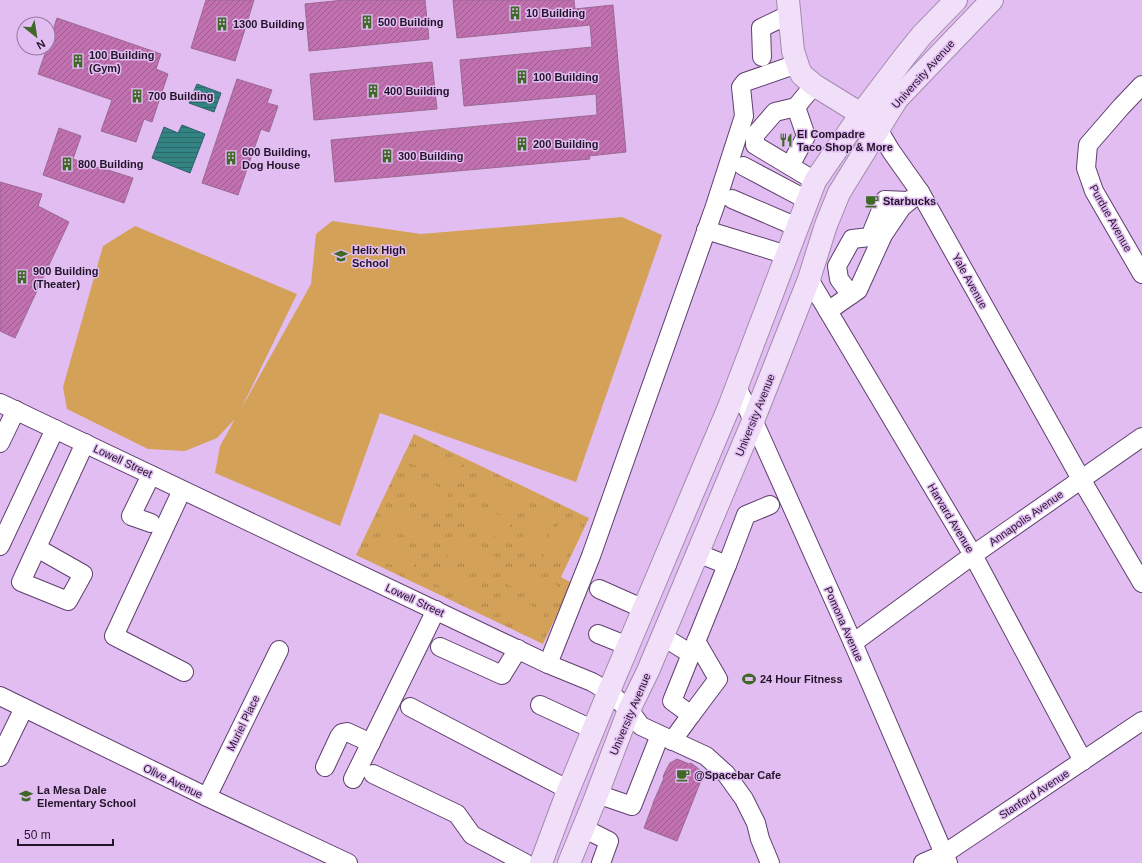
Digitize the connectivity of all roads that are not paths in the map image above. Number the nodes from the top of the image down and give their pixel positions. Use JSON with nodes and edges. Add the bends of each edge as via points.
{"nodes":[{"id":1,"x":956,"y":0,"type":"edge"},
{"id":2,"x":992,"y":0,"type":"edge"},
{"id":3,"x":791,"y":5,"type":"edge"},
{"id":4,"x":762,"y":57,"type":"dead end"},
{"id":5,"x":798,"y":67,"type":"junction"},
{"id":6,"x":814,"y":85,"type":"junction"},
{"id":7,"x":1142,"y":85,"type":"edge"},
{"id":8,"x":796,"y":107,"type":"junction"},
{"id":9,"x":861,"y":114,"type":"junction"},
{"id":10,"x":878,"y":129,"type":"junction"},
{"id":11,"x":742,"y":166,"type":"dead end"},
{"id":12,"x":790,"y":166,"type":"junction"},
{"id":13,"x":811,"y":190,"type":"junction"},
{"id":14,"x":914,"y":197,"type":"junction"},
{"id":15,"x":732,"y":199,"type":"dead end"},
{"id":16,"x":797,"y":227,"type":"junction"},
{"id":17,"x":706,"y":230,"type":"junction"},
{"id":18,"x":787,"y":255,"type":"junction"},
{"id":19,"x":1142,"y":274,"type":"edge"},
{"id":20,"x":809,"y":279,"type":"junction"},
{"id":21,"x":851,"y":295,"type":"junction"},
{"id":22,"x":828,"y":311,"type":"junction"},
{"id":23,"x":737,"y":387,"type":"junction"},
{"id":24,"x":8,"y":406,"type":"edge"},
{"id":25,"x":753,"y":421,"type":"junction"},
{"id":26,"x":55,"y":429,"type":"junction"},
{"id":27,"x":1142,"y":438,"type":"edge"},
{"id":28,"x":0,"y":443,"type":"edge"},
{"id":29,"x":85,"y":443,"type":"junction"},
{"id":30,"x":151,"y":475,"type":"junction"},
{"id":31,"x":1081,"y":479,"type":"junction"},
{"id":32,"x":182,"y":490,"type":"junction"},
{"id":33,"x":770,"y":504,"type":"dead end"},
{"id":34,"x":151,"y":523,"type":"dead end"},
{"id":35,"x":0,"y":546,"type":"edge"},
{"id":36,"x":37,"y":548,"type":"dead end"},
{"id":37,"x":697,"y":553,"type":"junction"},
{"id":38,"x":973,"y":554,"type":"junction"},
{"id":39,"x":727,"y":565,"type":"junction"},
{"id":40,"x":1142,"y":583,"type":"edge"},
{"id":41,"x":599,"y":589,"type":"dead end"},
{"id":42,"x":644,"y":609,"type":"junction"},
{"id":43,"x":436,"y":610,"type":"junction"},
{"id":44,"x":598,"y":634,"type":"dead end"},
{"id":45,"x":662,"y":636,"type":"junction"},
{"id":46,"x":853,"y":642,"type":"junction"},
{"id":47,"x":628,"y":646,"type":"junction"},
{"id":48,"x":440,"y":648,"type":"dead end"},
{"id":49,"x":694,"y":648,"type":"junction"},
{"id":50,"x":518,"y":649,"type":"junction"},
{"id":51,"x":279,"y":650,"type":"dead end"},
{"id":52,"x":548,"y":664,"type":"junction"},
{"id":53,"x":184,"y":672,"type":"dead end"},
{"id":54,"x":609,"y":692,"type":"junction"},
{"id":55,"x":0,"y":696,"type":"edge"},
{"id":56,"x":540,"y":705,"type":"dead end"},
{"id":57,"x":410,"y":707,"type":"dead end"},
{"id":58,"x":24,"y":708,"type":"junction"},
{"id":59,"x":629,"y":710,"type":"junction"},
{"id":60,"x":691,"y":715,"type":"junction"},
{"id":61,"x":1142,"y":721,"type":"edge"},
{"id":62,"x":594,"y":730,"type":"junction"},
{"id":63,"x":666,"y":738,"type":"junction"},
{"id":64,"x":371,"y":743,"type":"junction"},
{"id":65,"x":0,"y":757,"type":"edge"},
{"id":66,"x":1083,"y":761,"type":"junction"},
{"id":67,"x":325,"y":767,"type":"dead end"},
{"id":68,"x":373,"y":774,"type":"dead end"},
{"id":69,"x":353,"y":779,"type":"dead end"},
{"id":70,"x":569,"y":790,"type":"junction"},
{"id":71,"x":597,"y":794,"type":"junction"},
{"id":72,"x":207,"y":797,"type":"junction"},
{"id":73,"x":584,"y":828,"type":"junction"},
{"id":74,"x":946,"y":858,"type":"edge"},
{"id":75,"x":343,"y":862,"type":"edge"},
{"id":76,"x":571,"y":862,"type":"edge"},
{"id":77,"x":525,"y":863,"type":"edge"},
{"id":78,"x":541,"y":863,"type":"edge"},
{"id":79,"x":601,"y":863,"type":"edge"},
{"id":80,"x":770,"y":863,"type":"edge"},
{"id":81,"x":923,"y":863,"type":"edge"}],
"edges":[{"from":1,"to":9,"type":"main road","name":"University Avenue","via":[[922,35],[907,42]]},
{"from":2,"to":10,"type":"main road","name":"University Avenue","via":[[896,99]]},
{"from":3,"to":4,"type":"street","via":[[761,28]]},
{"from":3,"to":5,"type":"main road","name":"Yale Avenue","via":[[793,51]]},
{"from":5,"to":6,"type":"main road","name":"Yale Avenue","via":[[802,76]]},
{"from":5,"to":17,"type":"street","via":[[745,82],[742,87],[744,116]]},
{"from":6,"to":8,"type":"street"},
{"from":6,"to":9,"type":"main road","name":"Yale Avenue"},
{"from":7,"to":19,"type":"street","name":"Purdue Avenue","via":[[1088,145],[1086,168],[1094,191]]},
{"from":8,"to":12,"type":"street","via":[[806,136]]},
{"from":8,"to":12,"type":"street","via":[[776,112],[755,135],[755,145]]},
{"from":9,"to":10,"type":"main road","name":"Yale Avenue"},
{"from":9,"to":13,"type":"main road","name":"University Avenue"},
{"from":10,"to":14,"type":"street","name":"Yale Avenue"},
{"from":10,"to":20,"type":"main road","name":"University Avenue","via":[[839,193]]},
{"from":11,"to":13,"type":"street"},
{"from":12,"to":13,"type":"street"},
{"from":13,"to":16,"type":"main road","name":"University Avenue"},
{"from":14,"to":21,"type":"street","via":[[902,207],[883,234],[858,290]]},
{"from":14,"to":21,"type":"street","via":[[885,200],[870,238],[852,239],[837,266],[839,279]]},
{"from":14,"to":31,"type":"street","name":"Yale Avenue"},
{"from":15,"to":16,"type":"street"},
{"from":16,"to":18,"type":"main road","name":"University Avenue"},
{"from":17,"to":18,"type":"street"},
{"from":17,"to":52,"type":"street","via":[[591,556]]},
{"from":18,"to":23,"type":"main road","name":"University Avenue"},
{"from":20,"to":22,"type":"street","name":"Harvard Avenue"},
{"from":20,"to":25,"type":"main road","name":"University Avenue"},
{"from":21,"to":22,"type":"street"},
{"from":22,"to":38,"type":"street","name":"Harvard Avenue"},
{"from":23,"to":25,"type":"street","name":"Pomona Avenue"},
{"from":23,"to":42,"type":"main road","name":"University Avenue"},
{"from":24,"to":26,"type":"street","name":"Lowell Street"},
{"from":24,"to":28,"type":"street"},
{"from":25,"to":37,"type":"main road","name":"University Avenue"},
{"from":25,"to":46,"type":"street","name":"Pomona Avenue"},
{"from":26,"to":29,"type":"street","name":"Lowell Street"},
{"from":26,"to":35,"type":"street"},
{"from":27,"to":31,"type":"street","name":"Annapolis Avenue"},
{"from":29,"to":30,"type":"street","name":"Lowell Street"},
{"from":29,"to":36,"type":"street"},
{"from":30,"to":32,"type":"street","name":"Lowell Street"},
{"from":30,"to":34,"type":"street","via":[[131,516]]},
{"from":31,"to":38,"type":"street","name":"Annapolis Avenue"},
{"from":31,"to":40,"type":"street","name":"Yale Avenue"},
{"from":32,"to":43,"type":"street","name":"Lowell Street"},
{"from":32,"to":53,"type":"street","via":[[114,636]]},
{"from":33,"to":39,"type":"street","via":[[746,515]]},
{"from":37,"to":39,"type":"street"},
{"from":37,"to":45,"type":"main road","name":"University Avenue"},
{"from":38,"to":46,"type":"street","name":"Annapolis Avenue"},
{"from":38,"to":66,"type":"street","name":"Harvard Avenue"},
{"from":39,"to":49,"type":"street"},
{"from":41,"to":42,"type":"street"},
{"from":42,"to":47,"type":"main road","name":"University Avenue"},
{"from":43,"to":50,"type":"street","name":"Lowell Street"},
{"from":43,"to":64,"type":"street"},
{"from":44,"to":47,"type":"street"},
{"from":45,"to":49,"type":"street"},
{"from":45,"to":59,"type":"main road","name":"University Avenue"},
{"from":46,"to":74,"type":"street","name":"Pomona Avenue"},
{"from":47,"to":54,"type":"main road","name":"University Avenue"},
{"from":48,"to":50,"type":"street","via":[[502,675]]},
{"from":49,"to":60,"type":"street","via":[[672,701]]},
{"from":49,"to":60,"type":"street","via":[[718,679]]},
{"from":50,"to":52,"type":"street","name":"Lowell Street"},
{"from":51,"to":72,"type":"street","name":"Muriel Place"},
{"from":52,"to":54,"type":"street","name":"Lowell Street"},
{"from":54,"to":59,"type":"street","name":"Lowell Street"},
{"from":54,"to":62,"type":"main road","name":"University Avenue"},
{"from":55,"to":58,"type":"street","name":"Olive Avenue"},
{"from":56,"to":62,"type":"street"},
{"from":57,"to":70,"type":"street"},
{"from":58,"to":65,"type":"street"},
{"from":58,"to":72,"type":"street","name":"Olive Avenue"},
{"from":59,"to":63,"type":"street","name":"Lowell Street","via":[[642,726]]},
{"from":59,"to":71,"type":"main road","name":"University Avenue"},
{"from":60,"to":63,"type":"street"},
{"from":61,"to":66,"type":"street","name":"Stanford Avenue"},
{"from":62,"to":70,"type":"main road","name":"University Avenue"},
{"from":63,"to":71,"type":"street","via":[[632,806]]},
{"from":63,"to":80,"type":"street","name":"Lowell Street","via":[[706,756],[726,774],[744,799],[756,823]]},
{"from":64,"to":67,"type":"street","via":[[347,732],[342,733]]},
{"from":64,"to":69,"type":"street"},
{"from":66,"to":74,"type":"street","name":"Stanford Avenue"},
{"from":68,"to":77,"type":"street","via":[[457,814],[472,835]]},
{"from":70,"to":78,"type":"main road","name":"University Avenue"},
{"from":71,"to":73,"type":"main road","name":"University Avenue"},
{"from":72,"to":75,"type":"street","name":"Olive Avenue"},
{"from":73,"to":76,"type":"main road","name":"University Avenue"},
{"from":73,"to":79,"type":"street","via":[[609,841]]},
{"from":74,"to":81,"type":"street","name":"Stanford Avenue"}]}
